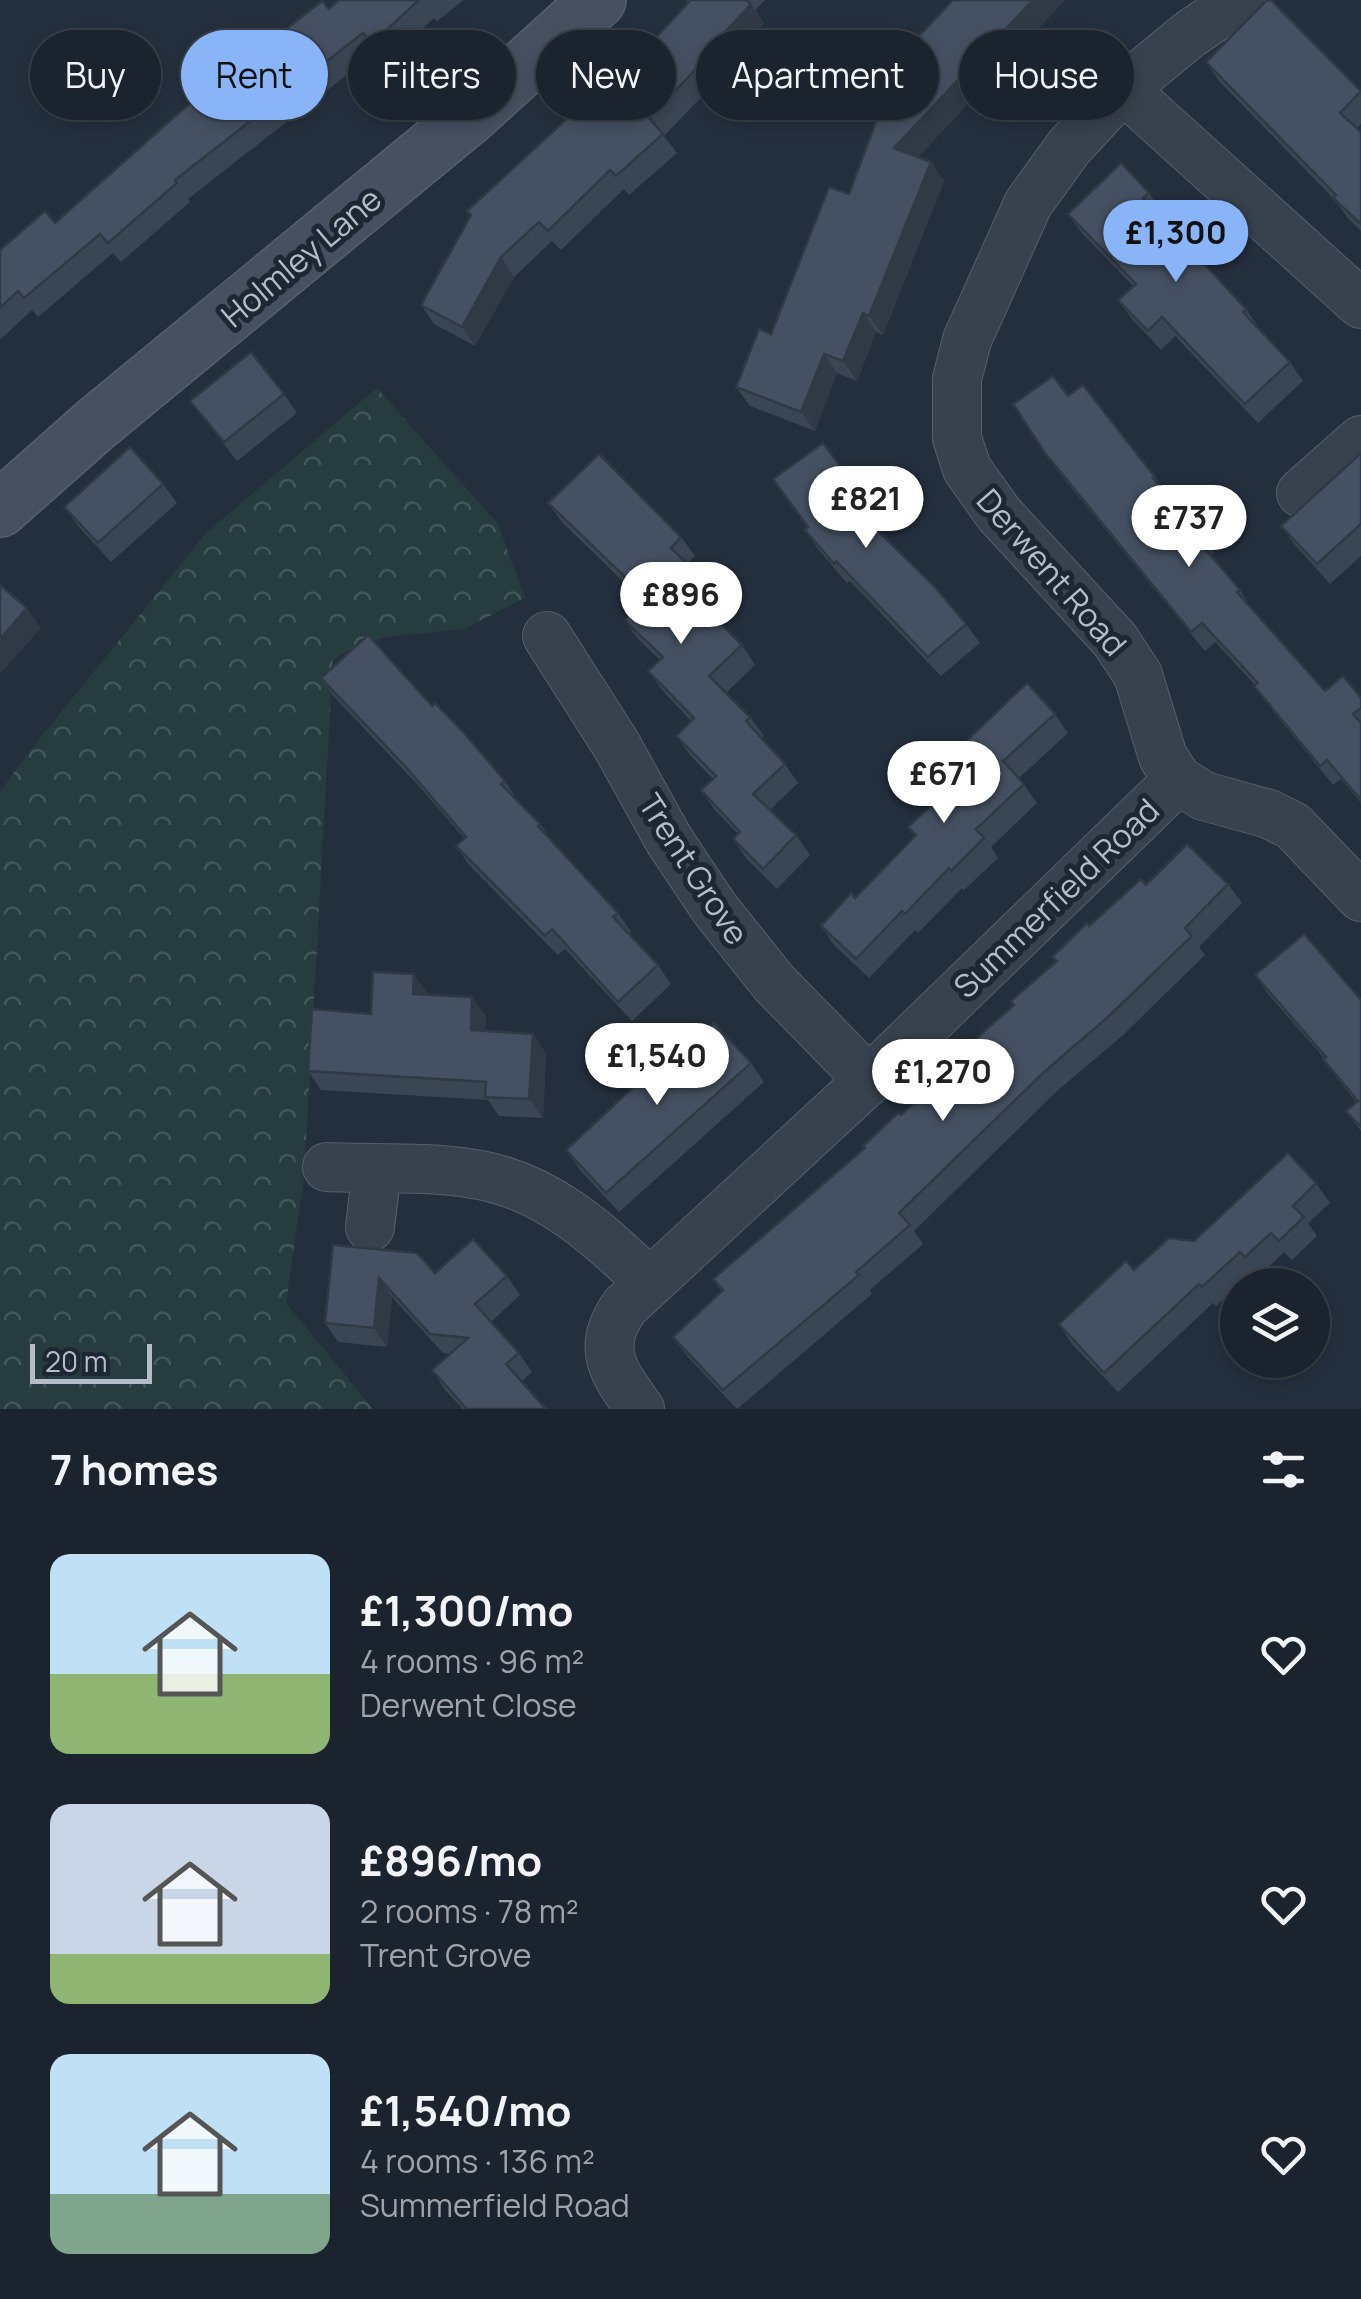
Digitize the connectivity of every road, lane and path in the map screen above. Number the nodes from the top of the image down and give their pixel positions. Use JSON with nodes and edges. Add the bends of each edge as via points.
{"nodes":[{"id":1,"x":598,"y":0,"type":"edge"},
{"id":2,"x":1240,"y":0,"type":"edge"},
{"id":3,"x":1134,"y":79,"type":"edge"},
{"id":4,"x":1134,"y":100,"type":"edge"},
{"id":5,"x":1093,"y":120,"type":"edge"},
{"id":6,"x":1361,"y":304,"type":"edge"},
{"id":7,"x":1361,"y":440,"type":"edge"},
{"id":8,"x":1300,"y":493,"type":"dead end"},
{"id":9,"x":0,"y":509,"type":"edge"},
{"id":10,"x":548,"y":636,"type":"dead end"},
{"id":11,"x":1178,"y":780,"type":"junction"},
{"id":12,"x":1361,"y":897,"type":"edge"},
{"id":13,"x":868,"y":1080,"type":"junction"},
{"id":14,"x":327,"y":1167,"type":"dead end"},
{"id":15,"x":378,"y":1169,"type":"junction"},
{"id":16,"x":370,"y":1227,"type":"dead end"},
{"id":17,"x":649,"y":1282,"type":"junction"},
{"id":18,"x":640,"y":1409,"type":"edge"}],
"edges":[{"from":1,"to":9,"type":"main road","name":"Holmley Lane","via":[[470,116]]},
{"from":2,"to":3,"type":"street","name":"Derwent Road"},
{"from":4,"to":6,"type":"street"},
{"from":5,"to":11,"type":"street","name":"Derwent Road","via":[[1028,204],[967,340],[957,379],[956,438],[966,470],[999,514],[1116,640],[1138,675],[1163,756]]},
{"from":7,"to":8,"type":"street"},
{"from":10,"to":13,"type":"street","name":"Trent Grove","via":[[715,908],[774,983]]},
{"from":11,"to":12,"type":"street","via":[[1204,796],[1293,826]]},
{"from":11,"to":13,"type":"street","name":"Summerfield Road"},
{"from":13,"to":17,"type":"street","name":"Summerfield Road"},
{"from":14,"to":15,"type":"street"},
{"from":15,"to":16,"type":"street"},
{"from":15,"to":17,"type":"street","via":[[476,1174],[517,1187],[594,1230]]},
{"from":17,"to":18,"type":"street","name":"Summerfield Road","via":[[611,1326],[609,1348],[614,1370]]}]}
